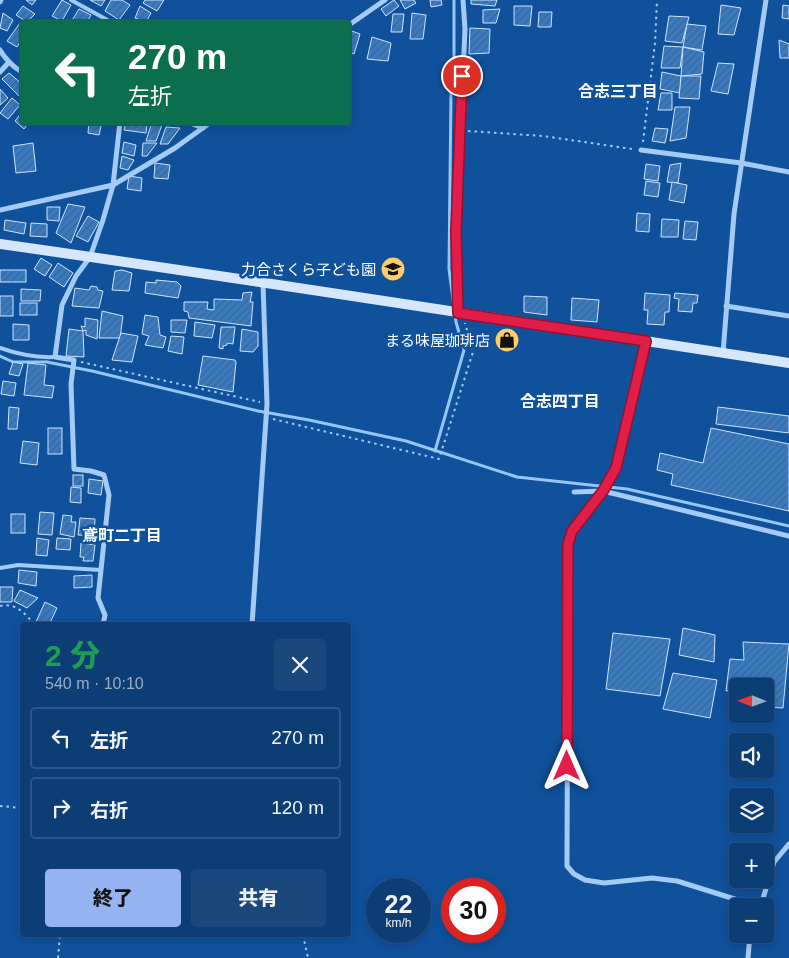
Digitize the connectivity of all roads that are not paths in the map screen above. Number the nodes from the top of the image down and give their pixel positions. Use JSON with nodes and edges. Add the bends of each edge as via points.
{"nodes":[{"id":1,"x":71,"y":0,"type":"edge"},
{"id":2,"x":385,"y":0,"type":"edge"},
{"id":3,"x":463,"y":0,"type":"edge"},
{"id":4,"x":766,"y":0,"type":"edge"},
{"id":5,"x":107,"y":20,"type":"edge"},
{"id":6,"x":351,"y":24,"type":"edge"},
{"id":7,"x":0,"y":50,"type":"edge"},
{"id":8,"x":9,"y":62,"type":"junction"},
{"id":9,"x":20,"y":70,"type":"edge"},
{"id":10,"x":0,"y":72,"type":"edge"},
{"id":11,"x":120,"y":125,"type":"edge"},
{"id":12,"x":195,"y":125,"type":"edge"},
{"id":13,"x":207,"y":125,"type":"edge"},
{"id":14,"x":203,"y":128,"type":"junction"},
{"id":15,"x":641,"y":150,"type":"road end"},
{"id":16,"x":742,"y":163,"type":"junction"},
{"id":17,"x":789,"y":172,"type":"edge"},
{"id":18,"x":113,"y":185,"type":"junction"},
{"id":19,"x":0,"y":210,"type":"edge"},
{"id":20,"x":0,"y":244,"type":"edge"},
{"id":21,"x":90,"y":257,"type":"junction"},
{"id":22,"x":263,"y":282,"type":"junction"},
{"id":23,"x":726,"y":306,"type":"junction"},
{"id":24,"x":458,"y":313,"type":"junction"},
{"id":25,"x":789,"y":316,"type":"edge"},
{"id":26,"x":646,"y":341,"type":"junction"},
{"id":27,"x":0,"y":348,"type":"edge"},
{"id":28,"x":723,"y":353,"type":"junction"},
{"id":29,"x":55,"y":357,"type":"junction"},
{"id":30,"x":789,"y":363,"type":"edge"},
{"id":31,"x":603,"y":491,"type":"junction"},
{"id":32,"x":574,"y":492,"type":"dead end"},
{"id":33,"x":789,"y":536,"type":"edge"},
{"id":34,"x":0,"y":568,"type":"edge"},
{"id":35,"x":101,"y":570,"type":"junction"},
{"id":36,"x":104,"y":622,"type":"edge"},
{"id":37,"x":252,"y":622,"type":"edge"},
{"id":38,"x":789,"y":844,"type":"edge"},
{"id":39,"x":731,"y":898,"type":"edge"},
{"id":40,"x":763,"y":898,"type":"edge"},
{"id":41,"x":749,"y":943,"type":"edge"},
{"id":42,"x":748,"y":958,"type":"edge"}],
"edges":[{"from":1,"to":5,"type":"lane"},
{"from":2,"to":6,"type":"street"},
{"from":3,"to":24,"type":"street","via":[[465,30],[456,232]]},
{"from":4,"to":16,"type":"street"},
{"from":7,"to":8,"type":"street"},
{"from":8,"to":9,"type":"street"},
{"from":8,"to":10,"type":"street"},
{"from":11,"to":18,"type":"street"},
{"from":12,"to":14,"type":"street"},
{"from":13,"to":14,"type":"street"},
{"from":14,"to":18,"type":"street"},
{"from":15,"to":16,"type":"street"},
{"from":16,"to":17,"type":"street"},
{"from":16,"to":23,"type":"street"},
{"from":18,"to":19,"type":"street"},
{"from":18,"to":21,"type":"street"},
{"from":20,"to":21,"type":"street"},
{"from":21,"to":22,"type":"street"},
{"from":21,"to":29,"type":"street","via":[[76,276],[62,306]]},
{"from":22,"to":24,"type":"street"},
{"from":22,"to":37,"type":"street","via":[[267,404]]},
{"from":23,"to":25,"type":"street"},
{"from":23,"to":28,"type":"street"},
{"from":24,"to":26,"type":"street"},
{"from":26,"to":28,"type":"street"},
{"from":26,"to":31,"type":"street","via":[[616,468]]},
{"from":27,"to":29,"type":"lane","via":[[17,354]]},
{"from":28,"to":30,"type":"street"},
{"from":29,"to":35,"type":"street","via":[[74,360],[71,384],[74,469],[104,475],[109,495]]},
{"from":31,"to":32,"type":"street"},
{"from":31,"to":33,"type":"street"},
{"from":31,"to":39,"type":"street","via":[[572,531],[568,544],[567,866],[585,880],[604,883],[652,878],[677,881]]},
{"from":34,"to":35,"type":"lane","via":[[18,565]]},
{"from":35,"to":36,"type":"street","via":[[98,598]]},
{"from":38,"to":40,"type":"street","via":[[774,862]]},
{"from":41,"to":42,"type":"street"}]}
